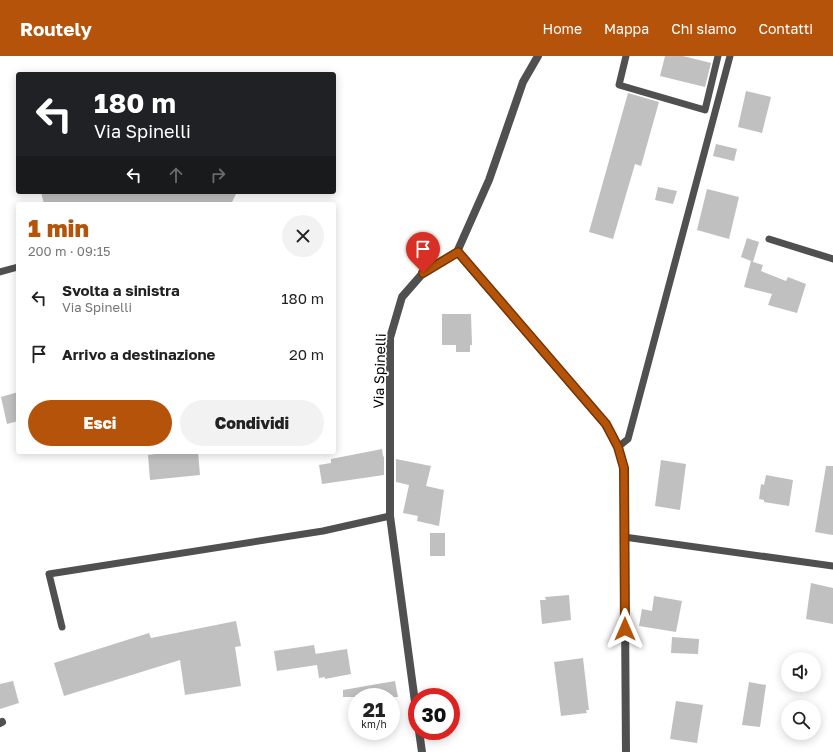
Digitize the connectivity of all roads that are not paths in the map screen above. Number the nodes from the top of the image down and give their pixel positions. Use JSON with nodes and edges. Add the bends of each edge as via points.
{"nodes":[{"id":1,"x":538,"y":56,"type":"edge"},
{"id":2,"x":626,"y":56,"type":"edge"},
{"id":3,"x":718,"y":56,"type":"edge"},
{"id":4,"x":730,"y":56,"type":"edge"},
{"id":5,"x":769,"y":239,"type":"dead end"},
{"id":6,"x":458,"y":252,"type":"junction"},
{"id":7,"x":833,"y":259,"type":"edge"},
{"id":8,"x":16,"y":268,"type":"edge"},
{"id":9,"x":0,"y":272,"type":"edge"},
{"id":10,"x":618,"y":447,"type":"junction"},
{"id":11,"x":390,"y":516,"type":"junction"},
{"id":12,"x":624,"y":537,"type":"junction"},
{"id":13,"x":833,"y":566,"type":"edge"},
{"id":14,"x":62,"y":627,"type":"dead end"},
{"id":15,"x":413,"y":688,"type":"edge"},
{"id":16,"x":420,"y":740,"type":"edge"},
{"id":17,"x":422,"y":752,"type":"edge"},
{"id":18,"x":626,"y":752,"type":"edge"}],
"edges":[{"from":1,"to":6,"type":"street","via":[[523,82],[489,180]]},
{"from":2,"to":3,"type":"lane","via":[[619,85],[705,110]]},
{"from":4,"to":10,"type":"lane","via":[[628,439]]},
{"from":5,"to":7,"type":"lane"},
{"from":6,"to":10,"type":"street","via":[[606,424]]},
{"from":6,"to":11,"type":"street","name":"Via Spinelli","via":[[423,273],[402,297],[390,338]]},
{"from":8,"to":9,"type":"lane"},
{"from":10,"to":12,"type":"street","via":[[624,468]]},
{"from":11,"to":14,"type":"lane","via":[[323,531],[49,574]]},
{"from":11,"to":15,"type":"street","name":"Via Spinelli"},
{"from":12,"to":13,"type":"lane"},
{"from":12,"to":18,"type":"street"},
{"from":16,"to":17,"type":"street"}]}
